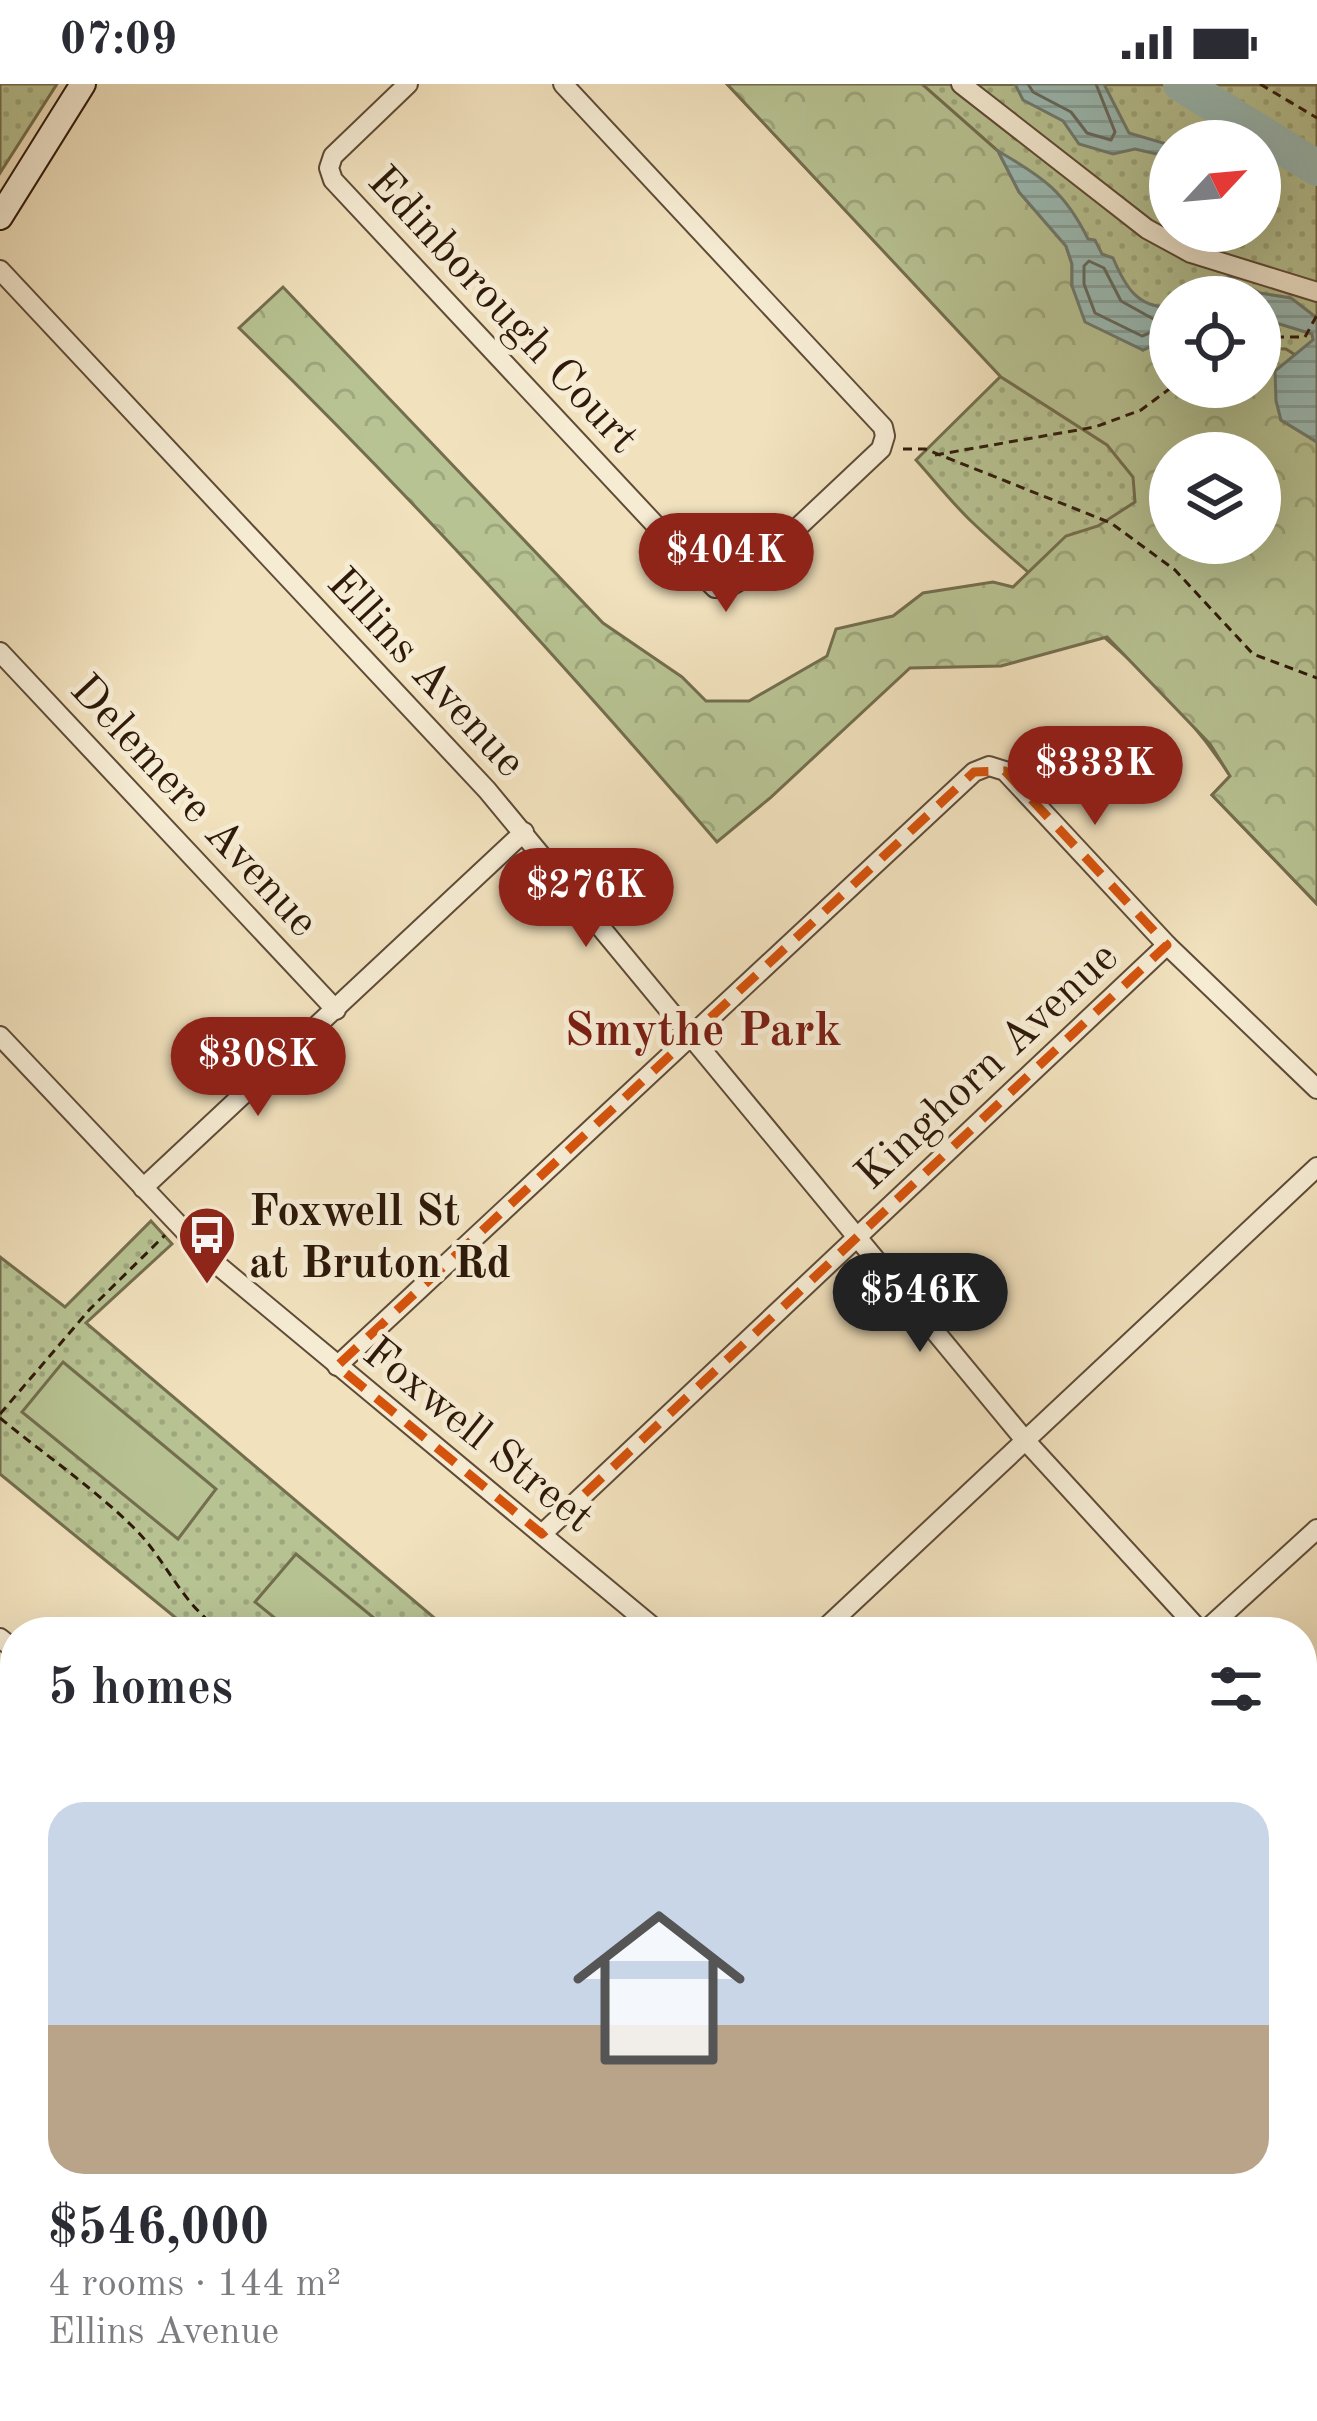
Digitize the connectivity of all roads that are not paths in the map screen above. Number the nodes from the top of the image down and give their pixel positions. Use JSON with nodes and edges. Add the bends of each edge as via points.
{"nodes":[{"id":1,"x":83,"y":84,"type":"edge"},
{"id":2,"x":408,"y":84,"type":"edge"},
{"id":3,"x":563,"y":84,"type":"edge"},
{"id":4,"x":961,"y":84,"type":"edge"},
{"id":5,"x":0,"y":217,"type":"edge"},
{"id":6,"x":0,"y":271,"type":"edge"},
{"id":7,"x":1317,"y":292,"type":"edge"},
{"id":8,"x":0,"y":652,"type":"edge"},
{"id":9,"x":524,"y":832,"type":"junction"},
{"id":10,"x":1167,"y":945,"type":"junction"},
{"id":11,"x":336,"y":1010,"type":"junction"},
{"id":12,"x":690,"y":1035,"type":"junction"},
{"id":13,"x":0,"y":1036,"type":"edge"},
{"id":14,"x":1317,"y":1088,"type":"edge"},
{"id":15,"x":1317,"y":1167,"type":"edge"},
{"id":16,"x":143,"y":1188,"type":"junction"},
{"id":17,"x":858,"y":1237,"type":"junction"},
{"id":18,"x":338,"y":1366,"type":"junction"},
{"id":19,"x":1024,"y":1438,"type":"junction"},
{"id":20,"x":1317,"y":1529,"type":"edge"},
{"id":21,"x":542,"y":1534,"type":"junction"},
{"id":22,"x":641,"y":1617,"type":"edge"},
{"id":23,"x":837,"y":1617,"type":"edge"},
{"id":24,"x":1189,"y":1617,"type":"edge"},
{"id":25,"x":1220,"y":1617,"type":"edge"}],
"edges":[{"from":1,"to":5,"type":"main road"},
{"from":2,"to":3,"type":"street","name":"Edinborough Court","via":[[333,156],[333,180],[706,579],[727,588],[881,449],[883,427]]},
{"from":4,"to":7,"type":"street","via":[[1147,229],[1191,253]]},
{"from":6,"to":9,"type":"street","name":"Ellins Avenue"},
{"from":8,"to":11,"type":"street","name":"Delemere Avenue"},
{"from":9,"to":11,"type":"street"},
{"from":9,"to":12,"type":"street","name":"Ellins Avenue"},
{"from":10,"to":12,"type":"street","via":[[1005,771],[989,766]]},
{"from":10,"to":14,"type":"street"},
{"from":10,"to":17,"type":"street","name":"Kinghorn Avenue"},
{"from":11,"to":16,"type":"street"},
{"from":12,"to":17,"type":"street","name":"Ellins Avenue"},
{"from":12,"to":18,"type":"street"},
{"from":13,"to":16,"type":"street","name":"Foxwell Street"},
{"from":15,"to":19,"type":"street"},
{"from":16,"to":18,"type":"street","name":"Foxwell Street","via":[[214,1262]]},
{"from":17,"to":19,"type":"street","name":"Ellins Avenue"},
{"from":17,"to":21,"type":"street","name":"Kinghorn Avenue"},
{"from":18,"to":21,"type":"street","name":"Foxwell Street"},
{"from":19,"to":23,"type":"street"},
{"from":19,"to":24,"type":"street","name":"Ellins Avenue"},
{"from":20,"to":25,"type":"street"},
{"from":21,"to":22,"type":"street","name":"Foxwell Street"}]}
